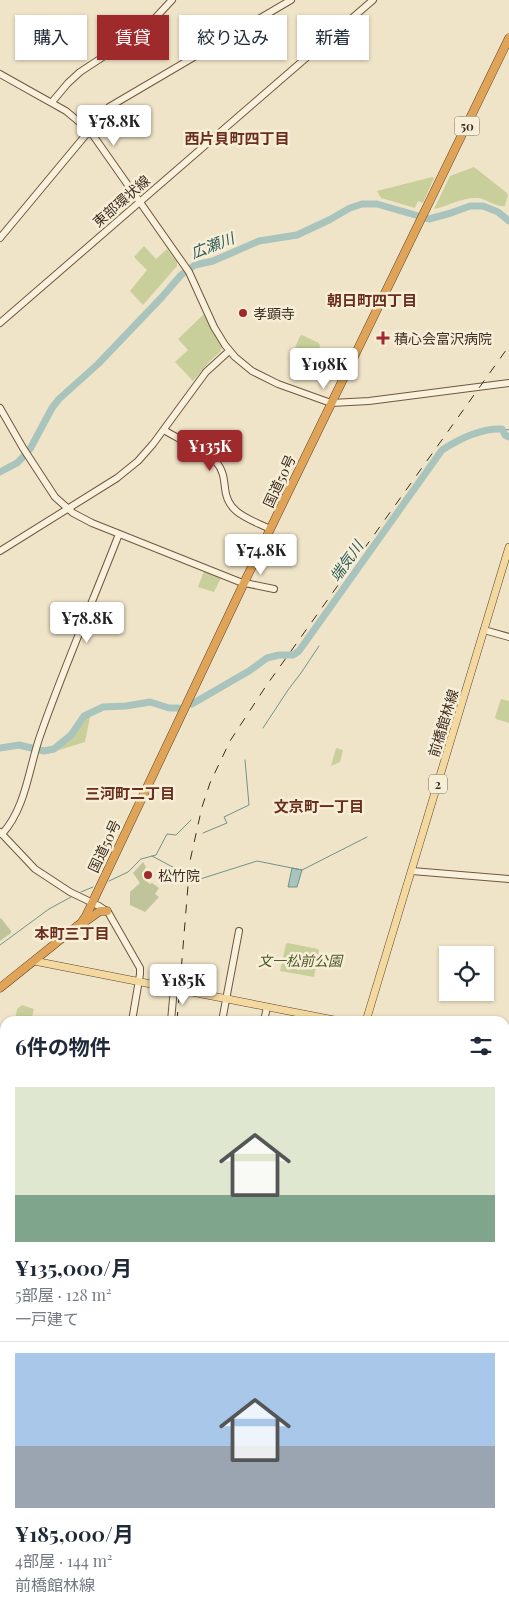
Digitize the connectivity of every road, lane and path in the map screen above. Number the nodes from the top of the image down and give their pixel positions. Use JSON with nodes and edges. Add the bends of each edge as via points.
{"nodes":[{"id":1,"x":172,"y":0,"type":"edge"},
{"id":2,"x":291,"y":0,"type":"edge"},
{"id":3,"x":373,"y":0,"type":"edge"},
{"id":4,"x":508,"y":42,"type":"edge"},
{"id":5,"x":0,"y":74,"type":"edge"},
{"id":6,"x":52,"y":102,"type":"junction"},
{"id":7,"x":90,"y":131,"type":"junction"},
{"id":8,"x":139,"y":202,"type":"junction"},
{"id":9,"x":0,"y":238,"type":"edge"},
{"id":10,"x":0,"y":323,"type":"edge"},
{"id":11,"x":229,"y":351,"type":"junction"},
{"id":12,"x":509,"y":383,"type":"edge"},
{"id":13,"x":331,"y":404,"type":"junction"},
{"id":14,"x":0,"y":408,"type":"edge"},
{"id":15,"x":164,"y":430,"type":"junction"},
{"id":16,"x":68,"y":509,"type":"junction"},
{"id":17,"x":270,"y":529,"type":"junction"},
{"id":18,"x":119,"y":534,"type":"junction"},
{"id":19,"x":509,"y":547,"type":"edge"},
{"id":20,"x":0,"y":552,"type":"edge"},
{"id":21,"x":244,"y":583,"type":"junction"},
{"id":22,"x":274,"y":589,"type":"dead end"},
{"id":23,"x":484,"y":630,"type":"junction"},
{"id":24,"x":509,"y":637,"type":"edge"},
{"id":25,"x":1,"y":833,"type":"edge"},
{"id":26,"x":412,"y":871,"type":"junction"},
{"id":27,"x":509,"y":879,"type":"edge"},
{"id":28,"x":92,"y":902,"type":"junction"},
{"id":29,"x":107,"y":911,"type":"junction"},
{"id":30,"x":81,"y":923,"type":"junction"},
{"id":31,"x":239,"y":931,"type":"dead end"},
{"id":32,"x":34,"y":961,"type":"junction"},
{"id":33,"x":139,"y":981,"type":"junction"},
{"id":34,"x":0,"y":988,"type":"edge"},
{"id":35,"x":174,"y":988,"type":"junction"},
{"id":36,"x":226,"y":999,"type":"junction"},
{"id":37,"x":267,"y":1007,"type":"junction"},
{"id":38,"x":133,"y":1016,"type":"edge"},
{"id":39,"x":171,"y":1016,"type":"edge"},
{"id":40,"x":223,"y":1016,"type":"edge"},
{"id":41,"x":265,"y":1016,"type":"edge"},
{"id":42,"x":313,"y":1016,"type":"edge"},
{"id":43,"x":368,"y":1016,"type":"edge"}],
"edges":[{"from":1,"to":6,"type":"street","via":[[144,30],[80,72]]},
{"from":2,"to":7,"type":"street","via":[[109,107]]},
{"from":3,"to":8,"type":"street","name":"東部環状線"},
{"from":4,"to":13,"type":"highway","name":"国道50号","number":"50"},
{"from":5,"to":6,"type":"street"},
{"from":6,"to":7,"type":"street"},
{"from":7,"to":8,"type":"street"},
{"from":7,"to":9,"type":"street"},
{"from":8,"to":10,"type":"street","name":"東部環状線"},
{"from":8,"to":11,"type":"street","via":[[187,269]]},
{"from":11,"to":13,"type":"street","via":[[260,375]]},
{"from":11,"to":15,"type":"street","via":[[206,372]]},
{"from":12,"to":13,"type":"street"},
{"from":13,"to":17,"type":"highway","name":"国道50号","number":"50"},
{"from":14,"to":16,"type":"street","via":[[55,497]]},
{"from":15,"to":16,"type":"street","via":[[128,470]]},
{"from":15,"to":17,"type":"street","via":[[216,462],[223,474],[226,498],[231,507]]},
{"from":16,"to":18,"type":"street"},
{"from":16,"to":20,"type":"street"},
{"from":17,"to":21,"type":"highway","name":"国道50号","number":"50"},
{"from":18,"to":21,"type":"street"},
{"from":18,"to":25,"type":"street","via":[[36,750],[13,820]]},
{"from":19,"to":23,"type":"main road","name":"前橋館林線","number":"2"},
{"from":21,"to":22,"type":"street"},
{"from":21,"to":28,"type":"highway","name":"国道50号","number":"50"},
{"from":23,"to":24,"type":"street"},
{"from":23,"to":26,"type":"main road","name":"前橋館林線","number":"2"},
{"from":25,"to":28,"type":"street","via":[[35,869]]},
{"from":26,"to":27,"type":"street"},
{"from":26,"to":43,"type":"main road","name":"前橋館林線","number":"2"},
{"from":28,"to":29,"type":"street"},
{"from":28,"to":30,"type":"highway","name":"国道50号","number":"50"},
{"from":29,"to":30,"type":"highway","via":[[100,911]]},
{"from":29,"to":33,"type":"street","via":[[139,965]]},
{"from":30,"to":32,"type":"highway","name":"国道50号","number":"50"},
{"from":31,"to":36,"type":"street"},
{"from":32,"to":33,"type":"main road"},
{"from":32,"to":34,"type":"highway","name":"国道50号","number":"50"},
{"from":33,"to":35,"type":"main road"},
{"from":33,"to":38,"type":"street"},
{"from":35,"to":36,"type":"main road"},
{"from":35,"to":39,"type":"street"},
{"from":36,"to":37,"type":"main road"},
{"from":36,"to":40,"type":"street"},
{"from":37,"to":41,"type":"street"},
{"from":37,"to":42,"type":"main road"}]}
